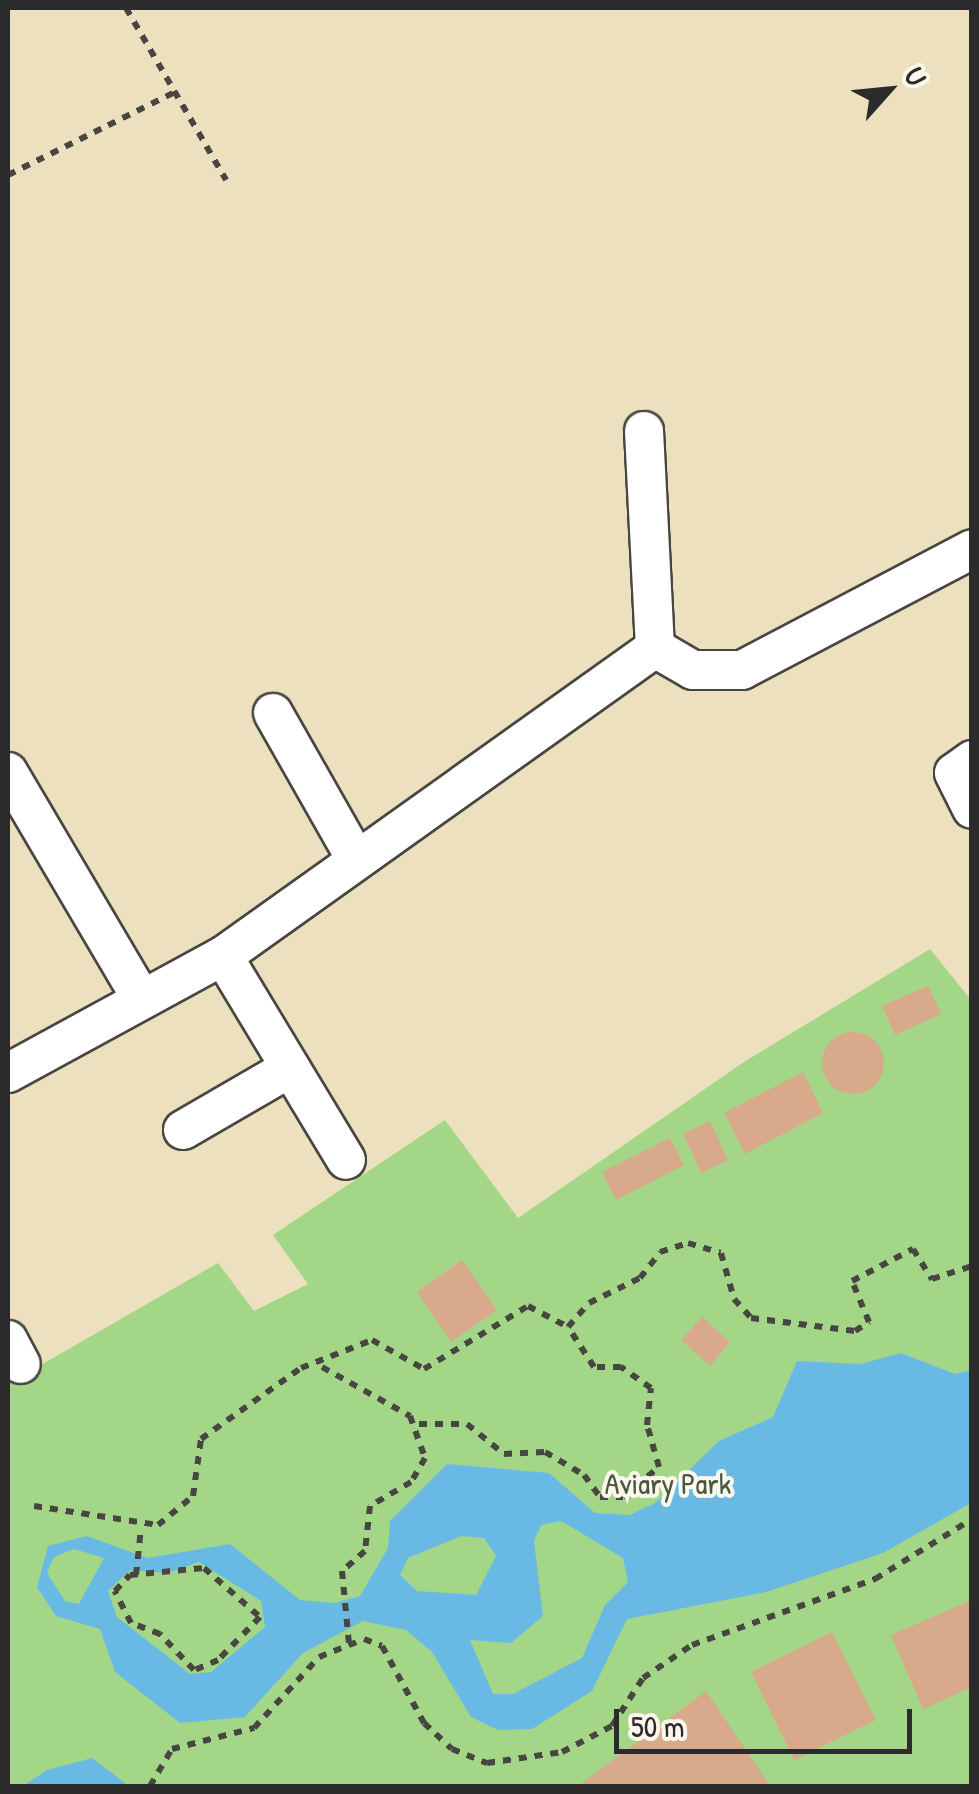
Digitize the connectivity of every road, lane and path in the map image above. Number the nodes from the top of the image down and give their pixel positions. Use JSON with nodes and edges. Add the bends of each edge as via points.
{"nodes":[{"id":1,"x":126,"y":8,"type":"edge"},
{"id":2,"x":173,"y":93,"type":"junction"},
{"id":3,"x":8,"y":174,"type":"edge"},
{"id":4,"x":226,"y":180,"type":"dead end"},
{"id":5,"x":644,"y":431,"type":"dead end"},
{"id":6,"x":972,"y":548,"type":"edge"},
{"id":7,"x":655,"y":648,"type":"junction"},
{"id":8,"x":272,"y":713,"type":"dead end"},
{"id":9,"x":972,"y":760,"type":"edge"},
{"id":10,"x":8,"y":772,"type":"edge"},
{"id":11,"x":972,"y":809,"type":"edge"},
{"id":12,"x":356,"y":859,"type":"junction"},
{"id":13,"x":222,"y":956,"type":"junction"},
{"id":14,"x":141,"y":998,"type":"junction"},
{"id":15,"x":290,"y":1068,"type":"junction"},
{"id":16,"x":8,"y":1073,"type":"edge"},
{"id":17,"x":183,"y":1130,"type":"dead end"},
{"id":18,"x":346,"y":1160,"type":"dead end"},
{"id":19,"x":972,"y":1266,"type":"edge"},
{"id":20,"x":568,"y":1327,"type":"junction"},
{"id":21,"x":322,"y":1367,"type":"junction"},
{"id":22,"x":419,"y":1424,"type":"junction"},
{"id":23,"x":34,"y":1506,"type":"dead end"},
{"id":24,"x":972,"y":1520,"type":"edge"},
{"id":25,"x":141,"y":1528,"type":"junction"},
{"id":26,"x":136,"y":1574,"type":"junction"},
{"id":27,"x":350,"y":1644,"type":"junction"},
{"id":28,"x":150,"y":1786,"type":"edge"}],
"edges":[{"from":1,"to":2,"type":"path"},
{"from":2,"to":3,"type":"path"},
{"from":2,"to":4,"type":"path"},
{"from":5,"to":7,"type":"street"},
{"from":6,"to":7,"type":"street","via":[[742,670],[692,670]]},
{"from":7,"to":12,"type":"street"},
{"from":8,"to":12,"type":"street"},
{"from":9,"to":11,"type":"street","via":[[954,773]]},
{"from":10,"to":14,"type":"street"},
{"from":12,"to":13,"type":"street"},
{"from":13,"to":14,"type":"street"},
{"from":13,"to":15,"type":"street"},
{"from":14,"to":16,"type":"street"},
{"from":15,"to":17,"type":"street"},
{"from":15,"to":18,"type":"street"},
{"from":19,"to":20,"type":"path","via":[[932,1280],[913,1249],[852,1281],[869,1322],[855,1330],[751,1318],[734,1300],[722,1253],[671,1245],[640,1278],[574,1313]]},
{"from":20,"to":21,"type":"path","via":[[528,1306],[424,1369],[372,1340]]},
{"from":20,"to":22,"type":"path","via":[[594,1368],[621,1366],[651,1388],[647,1425],[662,1452],[647,1482],[623,1497],[600,1497],[584,1475],[546,1452],[504,1454],[478,1429],[449,1420]]},
{"from":21,"to":22,"type":"path"},
{"from":21,"to":25,"type":"path","via":[[301,1368],[221,1420],[202,1439],[193,1496],[175,1517]]},
{"from":22,"to":27,"type":"path","via":[[420,1470],[370,1506],[365,1551],[342,1571]]},
{"from":23,"to":25,"type":"path","via":[[69,1505]]},
{"from":24,"to":27,"type":"path","via":[[875,1579],[692,1645],[643,1678],[612,1726],[590,1741],[512,1763],[452,1749],[424,1723],[382,1646]]},
{"from":25,"to":26,"type":"path"},
{"from":26,"to":26,"type":"path","via":[[116,1591],[120,1608],[194,1670],[257,1626],[250,1603],[229,1596],[204,1568]]},
{"from":27,"to":28,"type":"path","via":[[319,1657],[254,1728],[172,1749]]}]}
